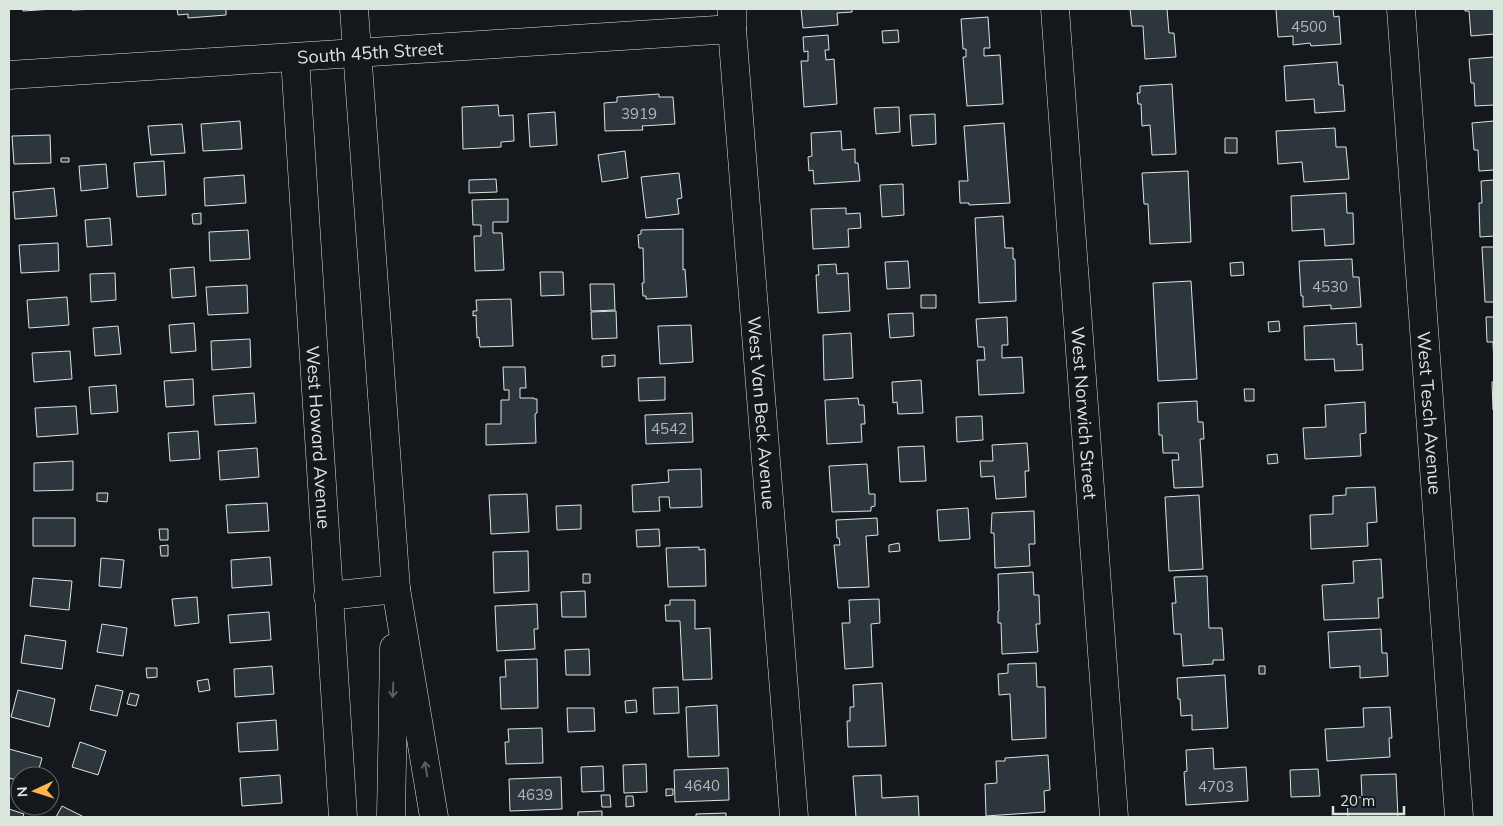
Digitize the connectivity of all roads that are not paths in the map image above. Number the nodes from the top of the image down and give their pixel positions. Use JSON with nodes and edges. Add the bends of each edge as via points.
{"nodes":[{"id":1,"x":354,"y":9,"type":"edge"},
{"id":2,"x":1055,"y":9,"type":"edge"},
{"id":3,"x":1401,"y":9,"type":"edge"},
{"id":4,"x":732,"y":19,"type":"edge"},
{"id":5,"x":357,"y":54,"type":"junction"},
{"id":6,"x":295,"y":58,"type":"junction"},
{"id":7,"x":9,"y":75,"type":"edge"},
{"id":8,"x":396,"y":589,"type":"junction"},
{"id":9,"x":328,"y":596,"type":"junction"},
{"id":10,"x":343,"y":817,"type":"edge"},
{"id":11,"x":391,"y":817,"type":"edge"},
{"id":12,"x":434,"y":817,"type":"edge"},
{"id":13,"x":794,"y":817,"type":"edge"},
{"id":14,"x":1114,"y":817,"type":"edge"},
{"id":15,"x":1459,"y":817,"type":"edge"}],
"edges":[{"from":1,"to":5,"type":"street"},
{"from":2,"to":14,"type":"street","name":"West Norwich Street"},
{"from":3,"to":15,"type":"street","name":"West Tesch Avenue"},
{"from":4,"to":5,"type":"street","name":"South 45th Street"},
{"from":4,"to":13,"type":"street","name":"West Van Beck Avenue"},
{"from":5,"to":6,"type":"street","name":"South 45th Street"},
{"from":5,"to":8,"type":"street"},
{"from":6,"to":7,"type":"street","name":"South 45th Street"},
{"from":6,"to":9,"type":"street","name":"West Howard Avenue"},
{"from":8,"to":9,"type":"street"},
{"from":8,"to":11,"type":"street","one_way":true},
{"from":12,"to":8,"type":"street","one_way":true},
{"from":9,"to":10,"type":"street","name":"West Howard Avenue"}]}
